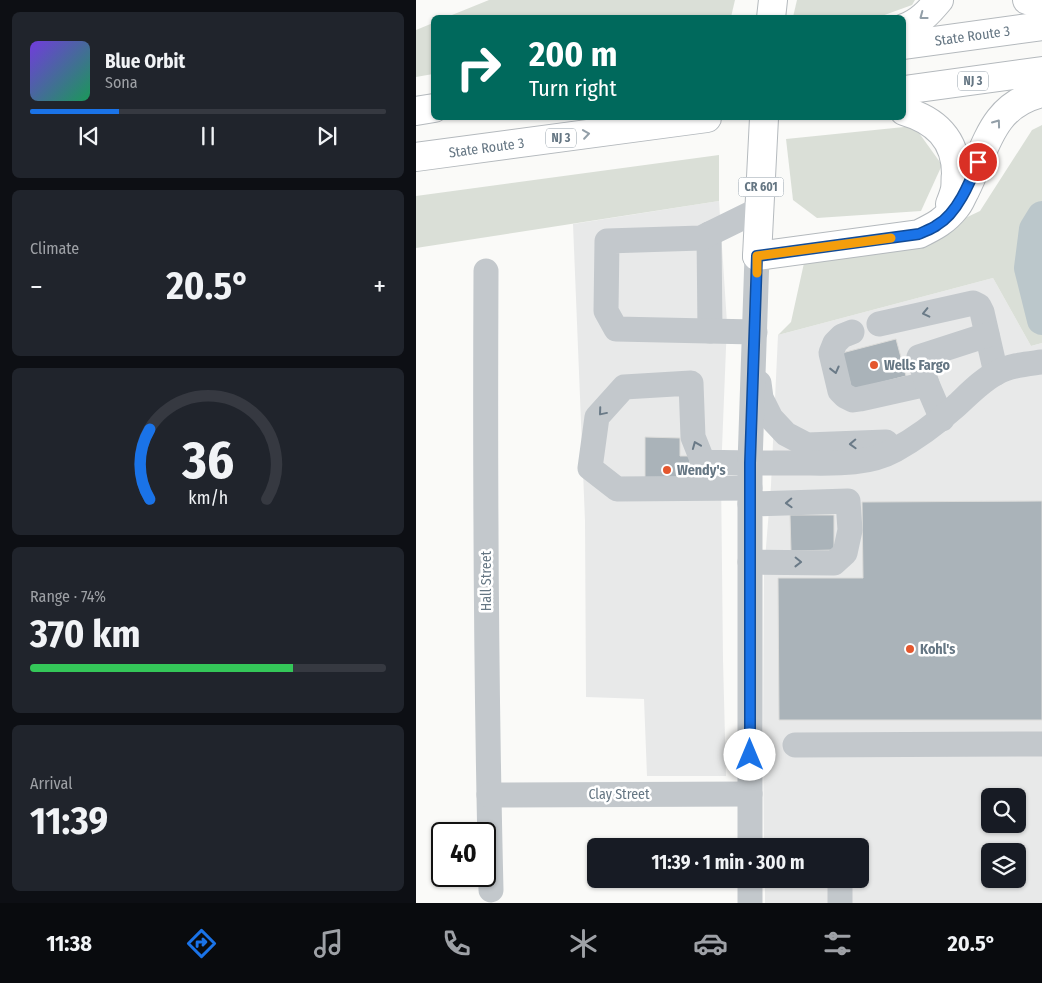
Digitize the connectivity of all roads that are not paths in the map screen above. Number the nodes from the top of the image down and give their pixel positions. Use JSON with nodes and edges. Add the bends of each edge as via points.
{"nodes":[{"id":1,"x":773,"y":0,"type":"edge"},
{"id":2,"x":939,"y":0,"type":"edge"},
{"id":3,"x":1027,"y":0,"type":"edge"},
{"id":4,"x":1042,"y":4,"type":"edge"},
{"id":5,"x":771,"y":15,"type":"edge"},
{"id":6,"x":1042,"y":26,"type":"edge"},
{"id":7,"x":906,"y":27,"type":"edge"},
{"id":8,"x":906,"y":45,"type":"edge"},
{"id":9,"x":1042,"y":71,"type":"edge"},
{"id":10,"x":906,"y":90,"type":"edge"},
{"id":11,"x":1042,"y":93,"type":"edge"},
{"id":12,"x":431,"y":108,"type":"edge"},
{"id":13,"x":416,"y":110,"type":"edge"},
{"id":14,"x":906,"y":112,"type":"edge"},
{"id":15,"x":692,"y":120,"type":"edge"},
{"id":16,"x":764,"y":120,"type":"edge"},
{"id":17,"x":416,"y":158,"type":"edge"},
{"id":18,"x":760,"y":209,"type":"junction"},
{"id":19,"x":938,"y":225,"type":"junction"},
{"id":20,"x":709,"y":234,"type":"junction"},
{"id":21,"x":757,"y":256,"type":"junction"},
{"id":22,"x":486,"y":272,"type":"dead end"},
{"id":23,"x":879,"y":324,"type":"dead end"},
{"id":24,"x":710,"y":331,"type":"junction"},
{"id":25,"x":852,"y":332,"type":"dead end"},
{"id":26,"x":987,"y":335,"type":"junction"},
{"id":27,"x":754,"y":343,"type":"junction"},
{"id":28,"x":1040,"y":362,"type":"edge"},
{"id":29,"x":996,"y":373,"type":"junction"},
{"id":30,"x":927,"y":384,"type":"junction"},
{"id":31,"x":942,"y":419,"type":"junction"},
{"id":32,"x":918,"y":436,"type":"junction"},
{"id":33,"x":750,"y":463,"type":"junction"},
{"id":34,"x":750,"y":496,"type":"junction"},
{"id":35,"x":750,"y":562,"type":"junction"},
{"id":36,"x":1042,"y":744,"type":"edge"},
{"id":37,"x":795,"y":745,"type":"dead end"},
{"id":38,"x":750,"y":794,"type":"junction"},
{"id":39,"x":489,"y":795,"type":"junction"},
{"id":40,"x":750,"y":838,"type":"edge"},
{"id":41,"x":750,"y":888,"type":"edge"},
{"id":42,"x":840,"y":888,"type":"edge"},
{"id":43,"x":491,"y":890,"type":"dead end"},
{"id":44,"x":750,"y":903,"type":"edge"},
{"id":45,"x":840,"y":903,"type":"edge"}],
"edges":[{"from":1,"to":5,"type":"main road"},
{"from":2,"to":7,"type":"main road","one_way":true,"via":[[927,15]]},
{"from":3,"to":4,"type":"main road"},
{"from":6,"to":8,"type":"main road","name":"State Route 3"},
{"from":9,"to":10,"type":"main road","number":"NJ 3"},
{"from":19,"to":11,"type":"main road","one_way":true,"via":[[957,206],[992,129],[1003,114],[1019,102]]},
{"from":12,"to":13,"type":"main road"},
{"from":14,"to":19,"type":"main road","via":[[926,119],[951,145],[956,165],[955,189],[949,208]]},
{"from":17,"to":15,"type":"main road","name":"State Route 3","number":"NJ 3","one_way":true},
{"from":16,"to":18,"type":"main road","number":"CR 601"},
{"from":18,"to":20,"type":"street"},
{"from":18,"to":21,"type":"main road","number":"CR 601"},
{"from":19,"to":21,"type":"main road","via":[[919,234]]},
{"from":20,"to":24,"type":"street"},
{"from":20,"to":24,"type":"street","via":[[701,238],[607,241],[606,311],[616,329]]},
{"from":21,"to":27,"type":"street","number":"CR 601"},
{"from":22,"to":39,"type":"street","name":"Hall Street"},
{"from":26,"to":23,"type":"street","one_way":true,"via":[[982,312],[973,303]]},
{"from":24,"to":27,"type":"street"},
{"from":25,"to":30,"type":"street","one_way":true,"via":[[834,342],[831,353],[840,391],[845,396],[860,399]]},
{"from":26,"to":29,"type":"street"},
{"from":26,"to":30,"type":"street","via":[[920,357]]},
{"from":32,"to":27,"type":"street","one_way":true,"via":[[884,442],[807,445],[786,434],[771,418],[762,398]]},
{"from":27,"to":33,"type":"street","number":"CR 601"},
{"from":28,"to":29,"type":"street","via":[[1011,366]]},
{"from":29,"to":31,"type":"street"},
{"from":30,"to":31,"type":"street"},
{"from":31,"to":32,"type":"street"},
{"from":32,"to":33,"type":"street","via":[[894,451],[872,459],[838,463]]},
{"from":33,"to":34,"type":"street","number":"CR 601"},
{"from":33,"to":34,"type":"street","one_way":true,"via":[[703,462],[693,437],[692,383],[624,387],[597,417],[590,468],[618,489]]},
{"from":34,"to":35,"type":"street","number":"CR 601"},
{"from":35,"to":34,"type":"street","one_way":true,"via":[[834,563],[845,553],[850,530],[848,501]]},
{"from":35,"to":38,"type":"street","number":"CR 601"},
{"from":36,"to":37,"type":"street"},
{"from":38,"to":39,"type":"street","name":"Clay Street"},
{"from":38,"to":40,"type":"street","number":"CR 601"},
{"from":39,"to":43,"type":"street","name":"Hall Street"},
{"from":41,"to":44,"type":"street"},
{"from":42,"to":45,"type":"street"}]}
